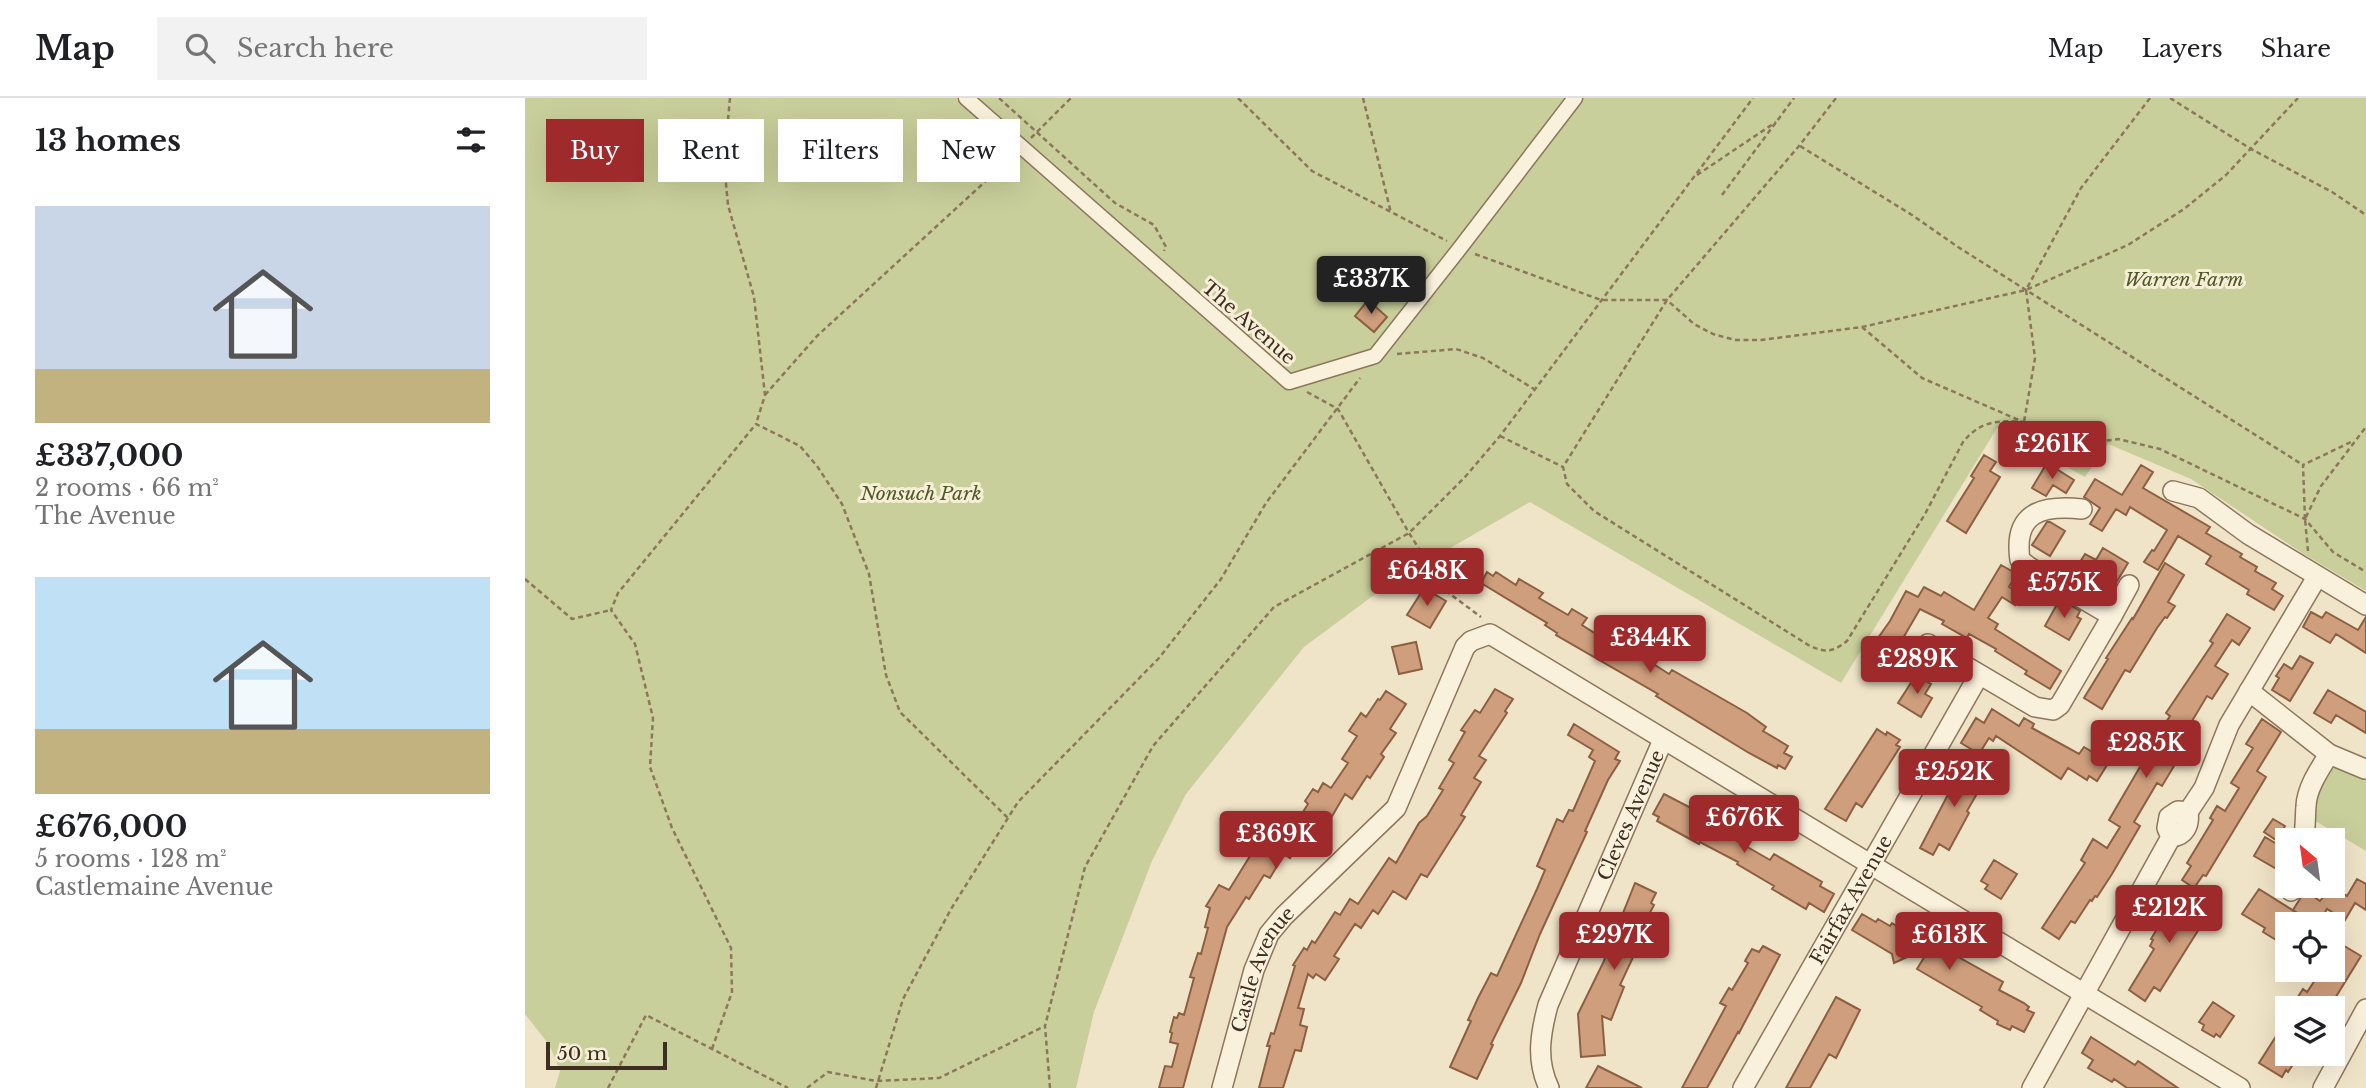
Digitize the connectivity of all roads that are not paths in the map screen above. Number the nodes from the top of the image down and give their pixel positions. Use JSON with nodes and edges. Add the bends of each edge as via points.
{"nodes":[{"id":1,"x":966,"y":98,"type":"edge"},
{"id":2,"x":1575,"y":98,"type":"edge"},
{"id":3,"x":2173,"y":491,"type":"dead end"},
{"id":4,"x":2082,"y":509,"type":"dead end"},
{"id":5,"x":2318,"y":576,"type":"junction"},
{"id":6,"x":2129,"y":585,"type":"dead end"},
{"id":7,"x":2366,"y":605,"type":"edge"},
{"id":8,"x":2112,"y":616,"type":"junction"},
{"id":9,"x":1928,"y":644,"type":"dead end"},
{"id":10,"x":1979,"y":675,"type":"junction"},
{"id":11,"x":2249,"y":691,"type":"junction"},
{"id":12,"x":1663,"y":740,"type":"junction"},
{"id":13,"x":2329,"y":754,"type":"junction"},
{"id":14,"x":2365,"y":769,"type":"edge"},
{"id":15,"x":2306,"y":828,"type":"edge"},
{"id":16,"x":1870,"y":865,"type":"junction"},
{"id":17,"x":2085,"y":993,"type":"junction"},
{"id":18,"x":2366,"y":1009,"type":"edge"},
{"id":19,"x":1223,"y":1088,"type":"edge"},
{"id":20,"x":1549,"y":1088,"type":"edge"},
{"id":21,"x":1743,"y":1088,"type":"edge"},
{"id":22,"x":2032,"y":1088,"type":"edge"},
{"id":23,"x":2240,"y":1088,"type":"edge"},
{"id":24,"x":2323,"y":1088,"type":"edge"}],
"edges":[{"from":1,"to":2,"type":"street","name":"The Avenue","via":[[1289,382],[1375,356]]},
{"from":3,"to":5,"type":"street","via":[[2199,498]]},
{"from":4,"to":8,"type":"street","via":[[2057,507],[2035,514],[2020,528],[2020,559]]},
{"from":5,"to":7,"type":"street"},
{"from":5,"to":11,"type":"street"},
{"from":6,"to":8,"type":"street"},
{"from":8,"to":10,"type":"street","via":[[2053,710],[2035,707]]},
{"from":9,"to":10,"type":"street"},
{"from":10,"to":16,"type":"street","name":"Fairfax Avenue"},
{"from":11,"to":13,"type":"street"},
{"from":11,"to":17,"type":"street","via":[[2229,725],[2204,788],[2188,812],[2178,811],[2169,817],[2171,837]]},
{"from":12,"to":16,"type":"street"},
{"from":12,"to":19,"type":"street","name":"Castle Avenue","via":[[1490,634],[1471,640],[1396,808],[1269,934],[1254,970]]},
{"from":12,"to":20,"type":"street","name":"Cleves Avenue","via":[[1548,1005],[1539,1052]]},
{"from":13,"to":14,"type":"street"},
{"from":13,"to":15,"type":"street","via":[[2312,784]]},
{"from":16,"to":17,"type":"street"},
{"from":16,"to":21,"type":"street","name":"Fairfax Avenue"},
{"from":17,"to":22,"type":"street"},
{"from":17,"to":23,"type":"street"},
{"from":18,"to":24,"type":"street"}]}
